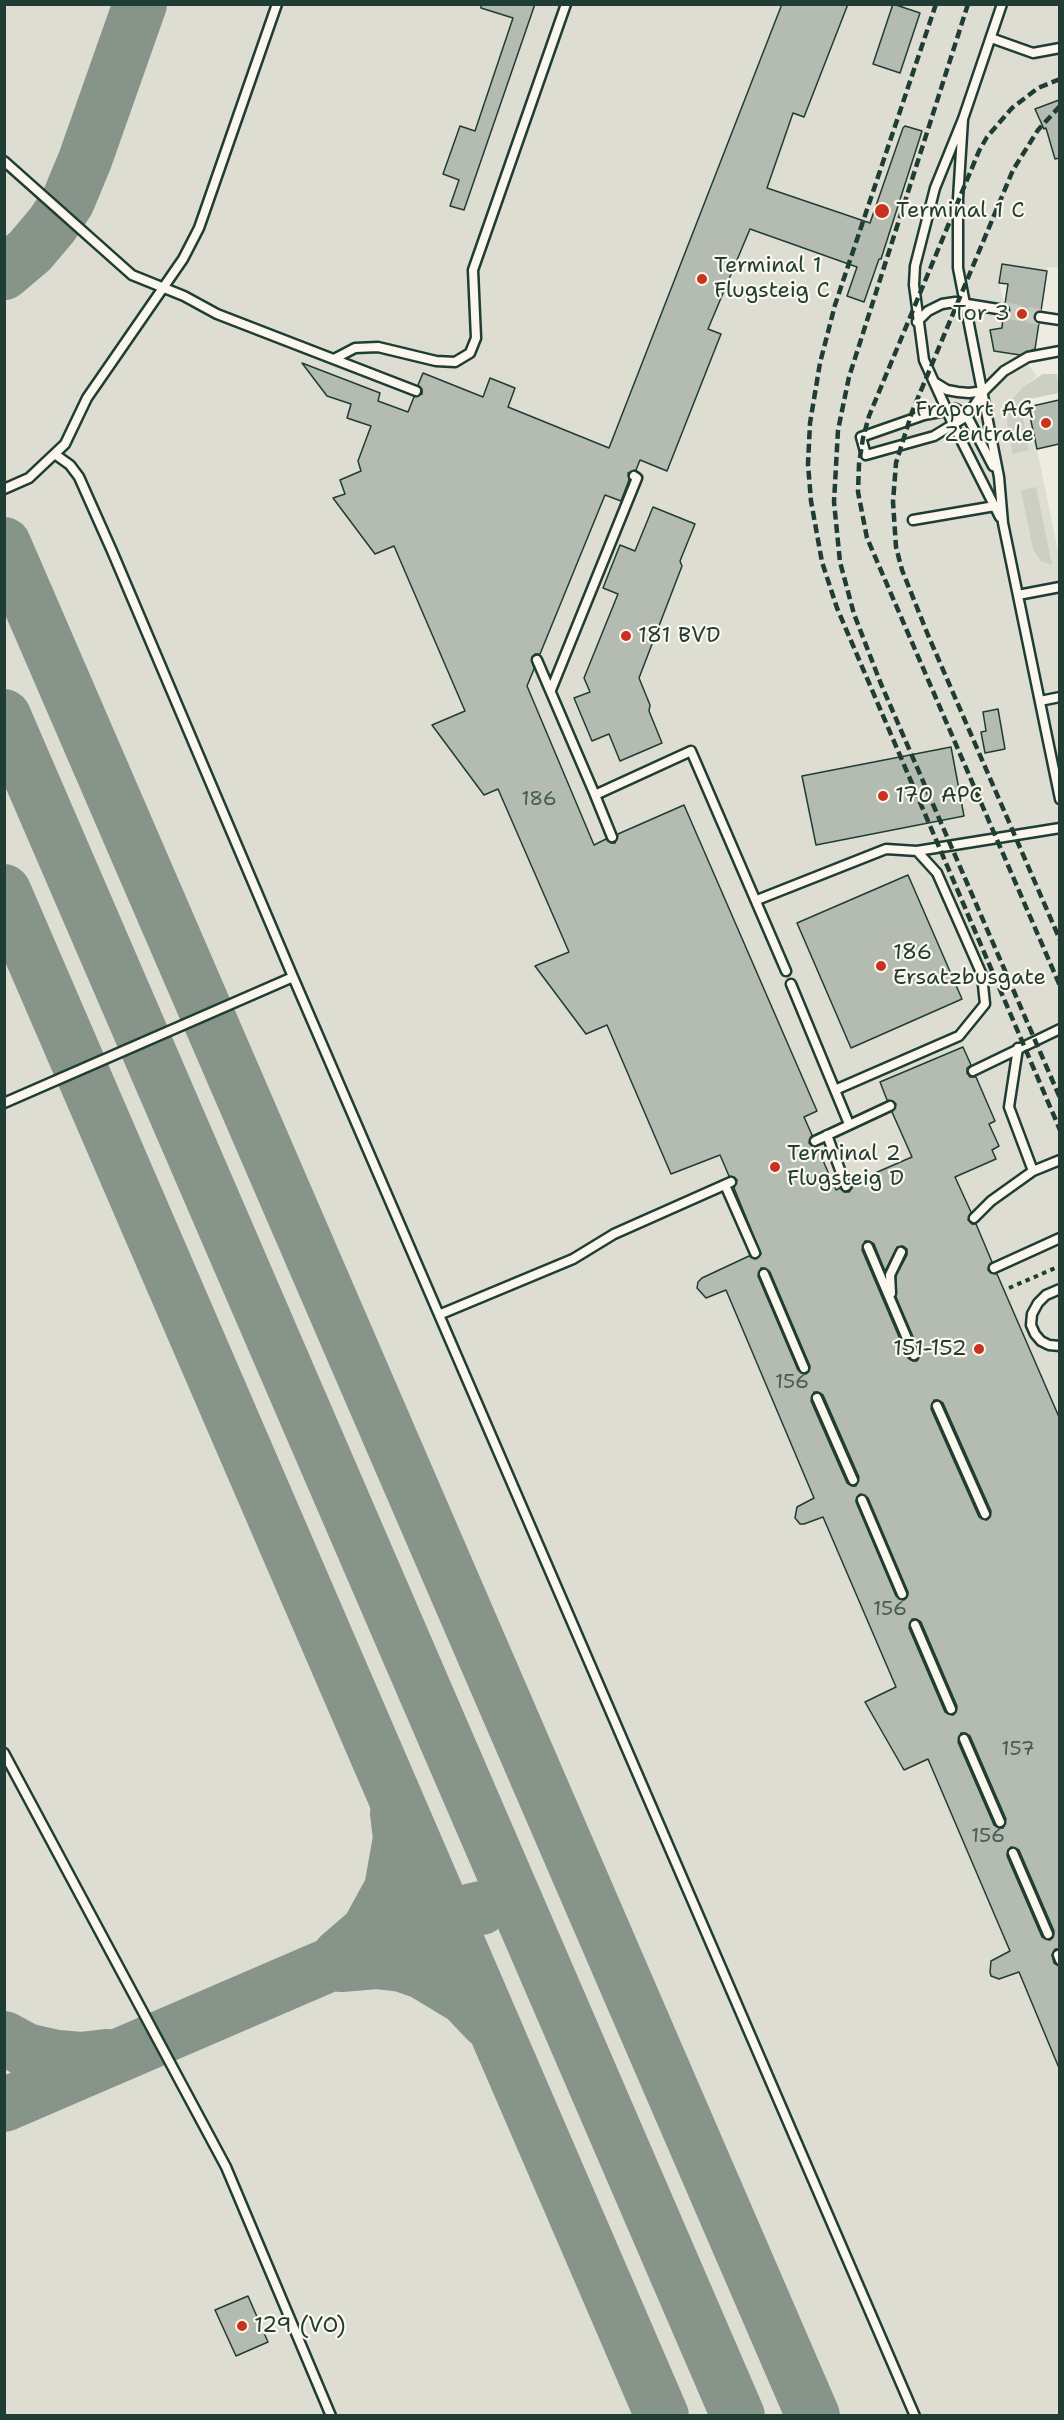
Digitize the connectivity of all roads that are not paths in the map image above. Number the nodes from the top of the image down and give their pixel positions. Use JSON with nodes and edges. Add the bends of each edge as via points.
{"nodes":[{"id":1,"x":277,"y":4,"type":"edge"},
{"id":2,"x":566,"y":4,"type":"edge"},
{"id":3,"x":1002,"y":4,"type":"edge"},
{"id":4,"x":991,"y":38,"type":"junction"},
{"id":5,"x":1059,"y":48,"type":"edge"},
{"id":6,"x":963,"y":119,"type":"junction"},
{"id":7,"x":4,"y":162,"type":"edge"},
{"id":8,"x":163,"y":288,"type":"junction"},
{"id":9,"x":965,"y":303,"type":"junction"},
{"id":10,"x":1004,"y":310,"type":"tunnel mouth"},
{"id":11,"x":1040,"y":317,"type":"tunnel mouth"},
{"id":12,"x":1059,"y":320,"type":"edge"},
{"id":13,"x":917,"y":322,"type":"junction"},
{"id":14,"x":1059,"y":351,"type":"edge"},
{"id":15,"x":334,"y":359,"type":"junction"},
{"id":16,"x":934,"y":382,"type":"junction"},
{"id":17,"x":416,"y":391,"type":"dead end"},
{"id":18,"x":984,"y":391,"type":"junction"},
{"id":19,"x":947,"y":410,"type":"junction"},
{"id":20,"x":967,"y":416,"type":"junction"},
{"id":21,"x":954,"y":426,"type":"junction"},
{"id":22,"x":56,"y":455,"type":"junction"},
{"id":23,"x":634,"y":476,"type":"dead end"},
{"id":24,"x":999,"y":477,"type":"junction"},
{"id":25,"x":4,"y":489,"type":"edge"},
{"id":26,"x":995,"y":506,"type":"junction"},
{"id":27,"x":914,"y":520,"type":"dead end"},
{"id":28,"x":1003,"y":523,"type":"junction"},
{"id":29,"x":1059,"y":587,"type":"edge"},
{"id":30,"x":1018,"y":595,"type":"junction"},
{"id":31,"x":537,"y":660,"type":"dead end"},
{"id":32,"x":551,"y":690,"type":"junction"},
{"id":33,"x":1059,"y":697,"type":"edge"},
{"id":34,"x":1040,"y":701,"type":"junction"},
{"id":35,"x":595,"y":795,"type":"junction"},
{"id":36,"x":1059,"y":799,"type":"edge"},
{"id":37,"x":1059,"y":828,"type":"edge"},
{"id":38,"x":612,"y":837,"type":"dead end"},
{"id":39,"x":917,"y":851,"type":"junction"},
{"id":40,"x":757,"y":900,"type":"junction"},
{"id":41,"x":786,"y":970,"type":"dead end"},
{"id":42,"x":293,"y":977,"type":"junction"},
{"id":43,"x":791,"y":984,"type":"dead end"},
{"id":44,"x":1059,"y":1029,"type":"edge"},
{"id":45,"x":1018,"y":1048,"type":"junction"},
{"id":46,"x":973,"y":1071,"type":"dead end"},
{"id":47,"x":835,"y":1090,"type":"junction"},
{"id":48,"x":4,"y":1103,"type":"edge"},
{"id":49,"x":890,"y":1106,"type":"dead end"},
{"id":50,"x":849,"y":1124,"type":"junction"},
{"id":51,"x":827,"y":1135,"type":"junction"},
{"id":52,"x":815,"y":1141,"type":"dead end"},
{"id":53,"x":1059,"y":1160,"type":"edge"},
{"id":54,"x":1033,"y":1171,"type":"junction"},
{"id":55,"x":846,"y":1186,"type":"dead end"},
{"id":56,"x":974,"y":1218,"type":"dead end"},
{"id":57,"x":1059,"y":1238,"type":"edge"},
{"id":58,"x":868,"y":1248,"type":"dead end"},
{"id":59,"x":901,"y":1252,"type":"dead end"},
{"id":60,"x":755,"y":1253,"type":"dead end"},
{"id":61,"x":994,"y":1268,"type":"dead end"},
{"id":62,"x":764,"y":1274,"type":"dead end"},
{"id":63,"x":1059,"y":1289,"type":"edge"},
{"id":64,"x":891,"y":1300,"type":"junction"},
{"id":65,"x":441,"y":1314,"type":"junction"},
{"id":66,"x":1059,"y":1346,"type":"edge"},
{"id":67,"x":914,"y":1355,"type":"dead end"},
{"id":68,"x":804,"y":1368,"type":"dead end"},
{"id":69,"x":817,"y":1398,"type":"dead end"},
{"id":70,"x":937,"y":1406,"type":"dead end"},
{"id":71,"x":853,"y":1480,"type":"dead end"},
{"id":72,"x":862,"y":1500,"type":"dead end"},
{"id":73,"x":985,"y":1514,"type":"dead end"},
{"id":74,"x":902,"y":1594,"type":"dead end"},
{"id":75,"x":915,"y":1625,"type":"dead end"},
{"id":76,"x":951,"y":1709,"type":"dead end"},
{"id":77,"x":964,"y":1739,"type":"dead end"},
{"id":78,"x":4,"y":1752,"type":"edge"},
{"id":79,"x":1000,"y":1822,"type":"dead end"},
{"id":80,"x":1013,"y":1853,"type":"dead end"},
{"id":81,"x":1048,"y":1934,"type":"dead end"},
{"id":82,"x":331,"y":2415,"type":"edge"},
{"id":83,"x":915,"y":2415,"type":"edge"}],
"edges":[{"from":1,"to":8,"type":"lane","via":[[199,228]]},
{"from":2,"to":15,"type":"lane","via":[[473,270],[476,338],[470,353],[455,362],[378,347],[355,348]]},
{"from":3,"to":4,"type":"lane"},
{"from":4,"to":5,"type":"lane","via":[[1033,53]]},
{"from":4,"to":6,"type":"lane"},
{"from":6,"to":9,"type":"lane","via":[[958,268]]},
{"from":6,"to":13,"type":"lane","via":[[935,188],[921,238],[914,285]]},
{"from":7,"to":8,"type":"lane","via":[[118,265]]},
{"from":8,"to":15,"type":"lane","via":[[217,314]]},
{"from":8,"to":22,"type":"lane","via":[[87,398],[69,438]]},
{"from":9,"to":10,"type":"lane"},
{"from":9,"to":13,"type":"lane","via":[[942,304]]},
{"from":9,"to":18,"type":"lane"},
{"from":11,"to":12,"type":"lane"},
{"from":13,"to":16,"type":"lane","via":[[924,360]]},
{"from":14,"to":18,"type":"lane","via":[[1028,357]]},
{"from":15,"to":17,"type":"lane"},
{"from":16,"to":18,"type":"lane","via":[[957,392]]},
{"from":16,"to":19,"type":"lane"},
{"from":18,"to":20,"type":"lane"},
{"from":18,"to":24,"type":"lane"},
{"from":19,"to":20,"type":"lane","via":[[956,409]]},
{"from":19,"to":21,"type":"lane"},
{"from":19,"to":21,"type":"lane","via":[[861,437],[866,455],[934,436]]},
{"from":20,"to":21,"type":"lane"},
{"from":20,"to":24,"type":"lane"},
{"from":21,"to":26,"type":"lane"},
{"from":22,"to":25,"type":"lane","via":[[29,478]]},
{"from":22,"to":42,"type":"lane","via":[[79,477]]},
{"from":23,"to":32,"type":"lane","via":[[638,478]]},
{"from":24,"to":28,"type":"lane"},
{"from":26,"to":27,"type":"lane"},
{"from":26,"to":28,"type":"lane"},
{"from":28,"to":30,"type":"lane"},
{"from":29,"to":30,"type":"lane"},
{"from":30,"to":34,"type":"lane"},
{"from":31,"to":32,"type":"lane"},
{"from":32,"to":35,"type":"lane"},
{"from":33,"to":34,"type":"lane"},
{"from":34,"to":36,"type":"lane"},
{"from":35,"to":38,"type":"lane"},
{"from":35,"to":40,"type":"lane","via":[[691,751]]},
{"from":37,"to":39,"type":"lane"},
{"from":39,"to":40,"type":"lane","via":[[886,849]]},
{"from":39,"to":47,"type":"lane","via":[[937,873],[982,975],[985,1005],[959,1036]]},
{"from":40,"to":41,"type":"lane"},
{"from":42,"to":48,"type":"lane"},
{"from":42,"to":65,"type":"lane"},
{"from":43,"to":47,"type":"lane"},
{"from":44,"to":45,"type":"lane"},
{"from":45,"to":46,"type":"lane"},
{"from":45,"to":54,"type":"lane","via":[[1009,1107]]},
{"from":47,"to":50,"type":"lane"},
{"from":49,"to":50,"type":"lane"},
{"from":50,"to":51,"type":"lane"},
{"from":51,"to":52,"type":"lane"},
{"from":51,"to":55,"type":"lane"},
{"from":53,"to":54,"type":"lane"},
{"from":54,"to":56,"type":"lane"},
{"from":57,"to":61,"type":"lane"},
{"from":58,"to":64,"type":"lane"},
{"from":59,"to":64,"type":"lane","via":[[890,1275]]},
{"from":60,"to":65,"type":"lane","via":[[728,1183],[614,1234],[573,1260]]},
{"from":62,"to":68,"type":"lane"},
{"from":63,"to":66,"type":"lane","bridge":true,"via":[[1038,1303],[1031,1325],[1041,1341]]},
{"from":64,"to":67,"type":"lane"},
{"from":65,"to":83,"type":"lane"},
{"from":69,"to":71,"type":"lane"},
{"from":70,"to":73,"type":"lane"},
{"from":72,"to":74,"type":"lane"},
{"from":75,"to":76,"type":"lane"},
{"from":77,"to":79,"type":"lane"},
{"from":78,"to":82,"type":"lane","via":[[226,2167]]},
{"from":80,"to":81,"type":"lane"}]}
